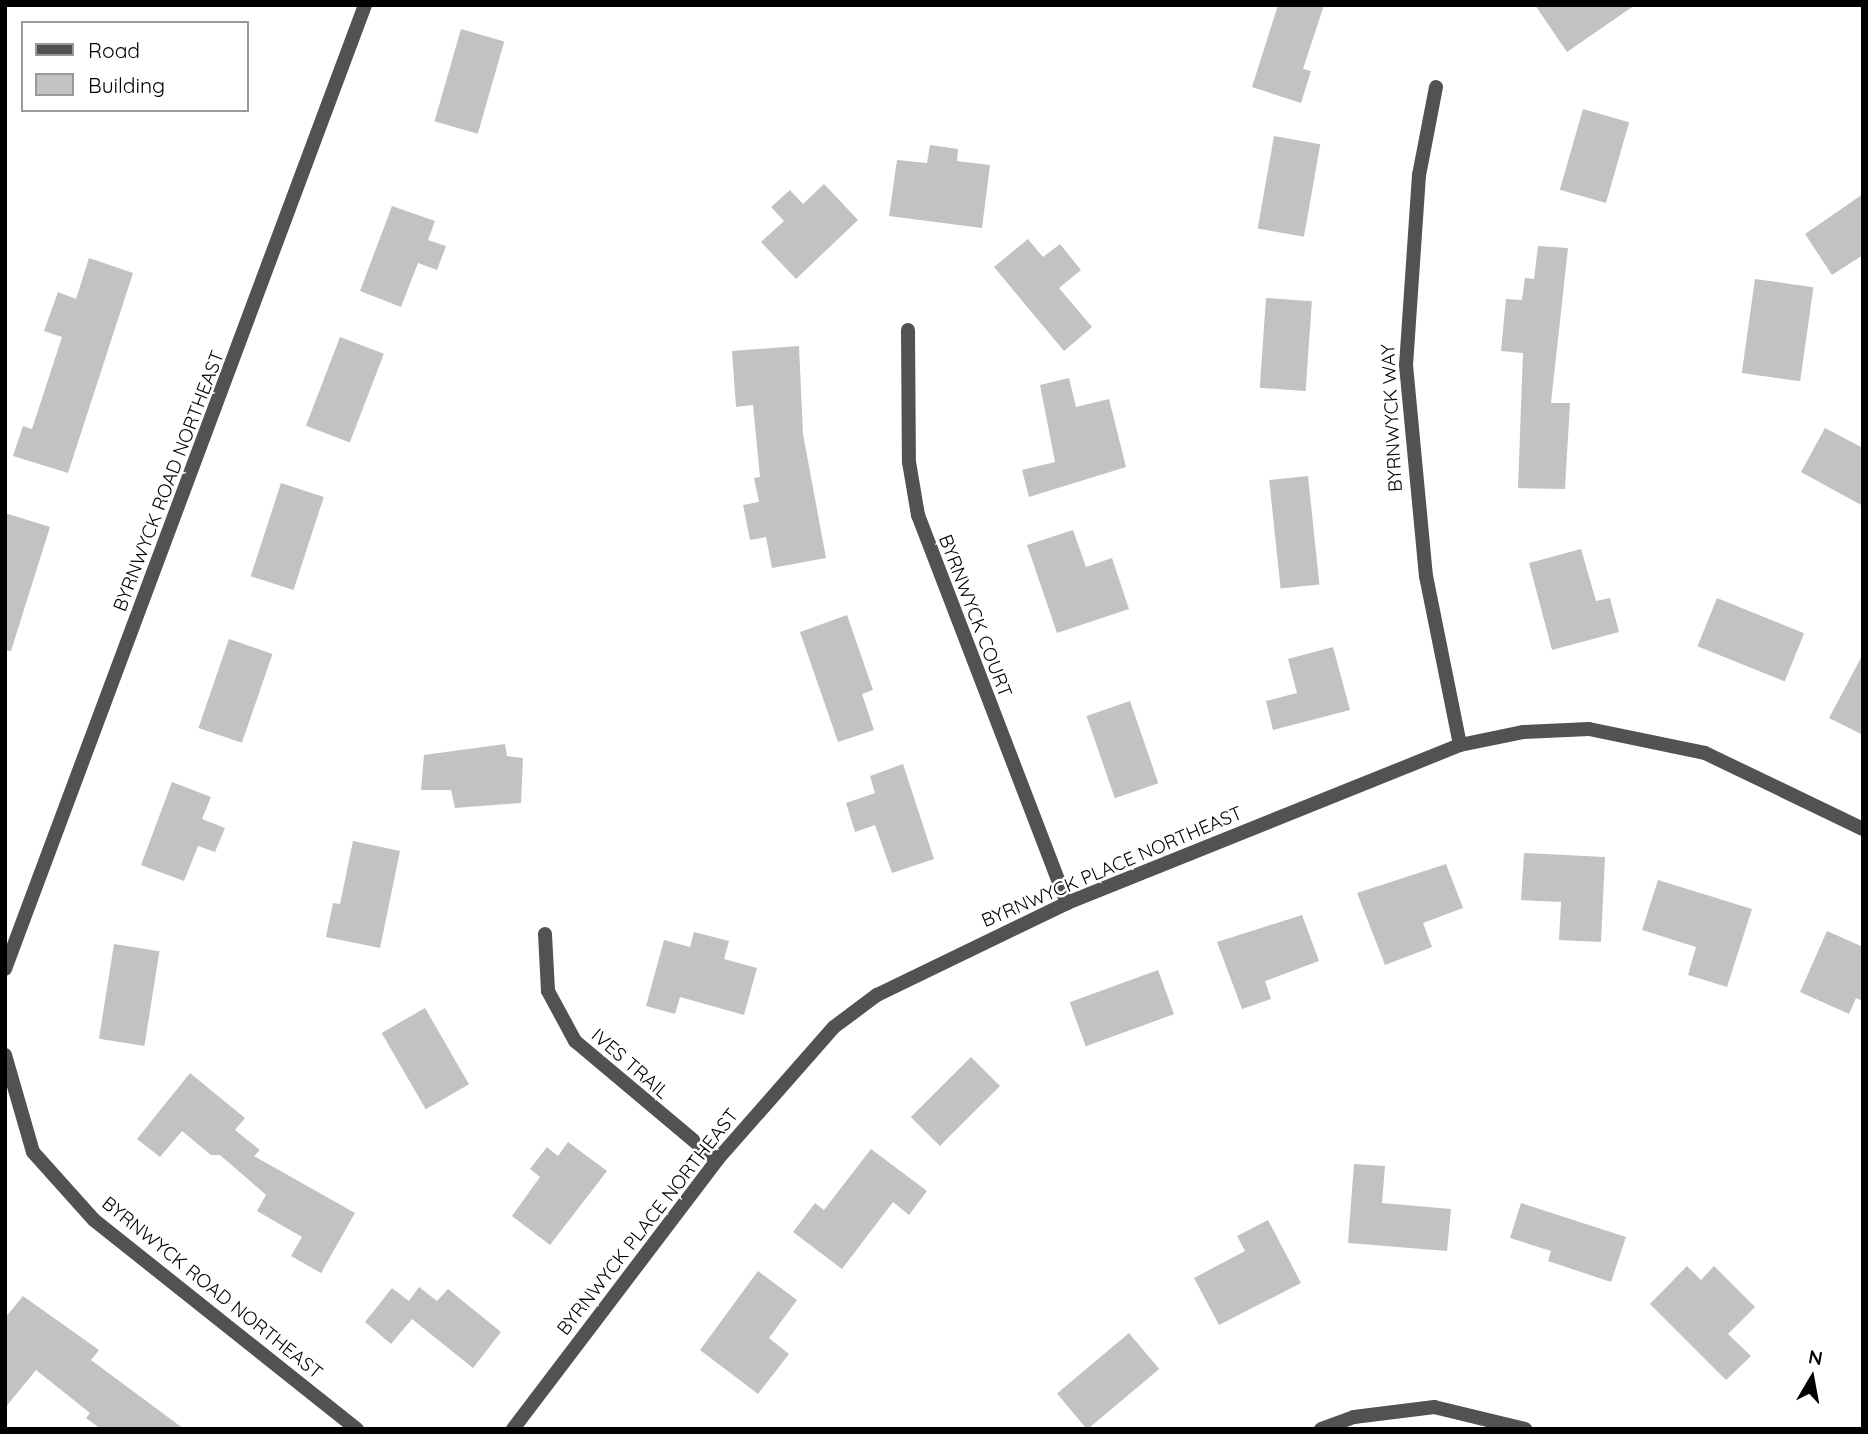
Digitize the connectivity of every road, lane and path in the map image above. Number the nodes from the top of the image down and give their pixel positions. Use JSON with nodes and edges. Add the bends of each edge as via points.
{"nodes":[{"id":1,"x":365,"y":5,"type":"edge"},
{"id":2,"x":1436,"y":87,"type":"dead end"},
{"id":3,"x":908,"y":330,"type":"dead end"},
{"id":4,"x":1460,"y":746,"type":"junction"},
{"id":5,"x":1863,"y":829,"type":"edge"},
{"id":6,"x":1066,"y":903,"type":"junction"},
{"id":7,"x":545,"y":934,"type":"dead end"},
{"id":8,"x":5,"y":969,"type":"edge"},
{"id":9,"x":5,"y":1055,"type":"edge"},
{"id":10,"x":717,"y":1160,"type":"junction"},
{"id":11,"x":357,"y":1429,"type":"edge"},
{"id":12,"x":513,"y":1429,"type":"edge"},
{"id":13,"x":1321,"y":1429,"type":"edge"},
{"id":14,"x":1525,"y":1429,"type":"edge"}],
"edges":[{"from":1,"to":8,"type":"street","name":"BYRNWYCK ROAD NORTHEAST"},
{"from":2,"to":4,"type":"street","name":"BYRNWYCK WAY","via":[[1419,175],[1406,365],[1426,576]]},
{"from":3,"to":6,"type":"street","name":"BYRNWYCK COURT","via":[[909,462],[918,515]]},
{"from":4,"to":5,"type":"street","name":"BYRNWYCK PLACE NORTHEAST","via":[[1523,732],[1589,729],[1646,738],[1757,774]]},
{"from":4,"to":6,"type":"street","name":"BYRNWYCK PLACE NORTHEAST"},
{"from":6,"to":10,"type":"street","name":"BYRNWYCK PLACE NORTHEAST","via":[[877,995],[834,1027]]},
{"from":7,"to":10,"type":"street","name":"IVES TRAIL","via":[[548,991],[575,1041]]},
{"from":9,"to":11,"type":"street","name":"BYRNWYCK ROAD NORTHEAST","via":[[33,1152],[94,1220]]},
{"from":10,"to":12,"type":"street","name":"BYRNWYCK PLACE NORTHEAST"},
{"from":13,"to":14,"type":"street","via":[[1354,1417],[1434,1407]]}]}
